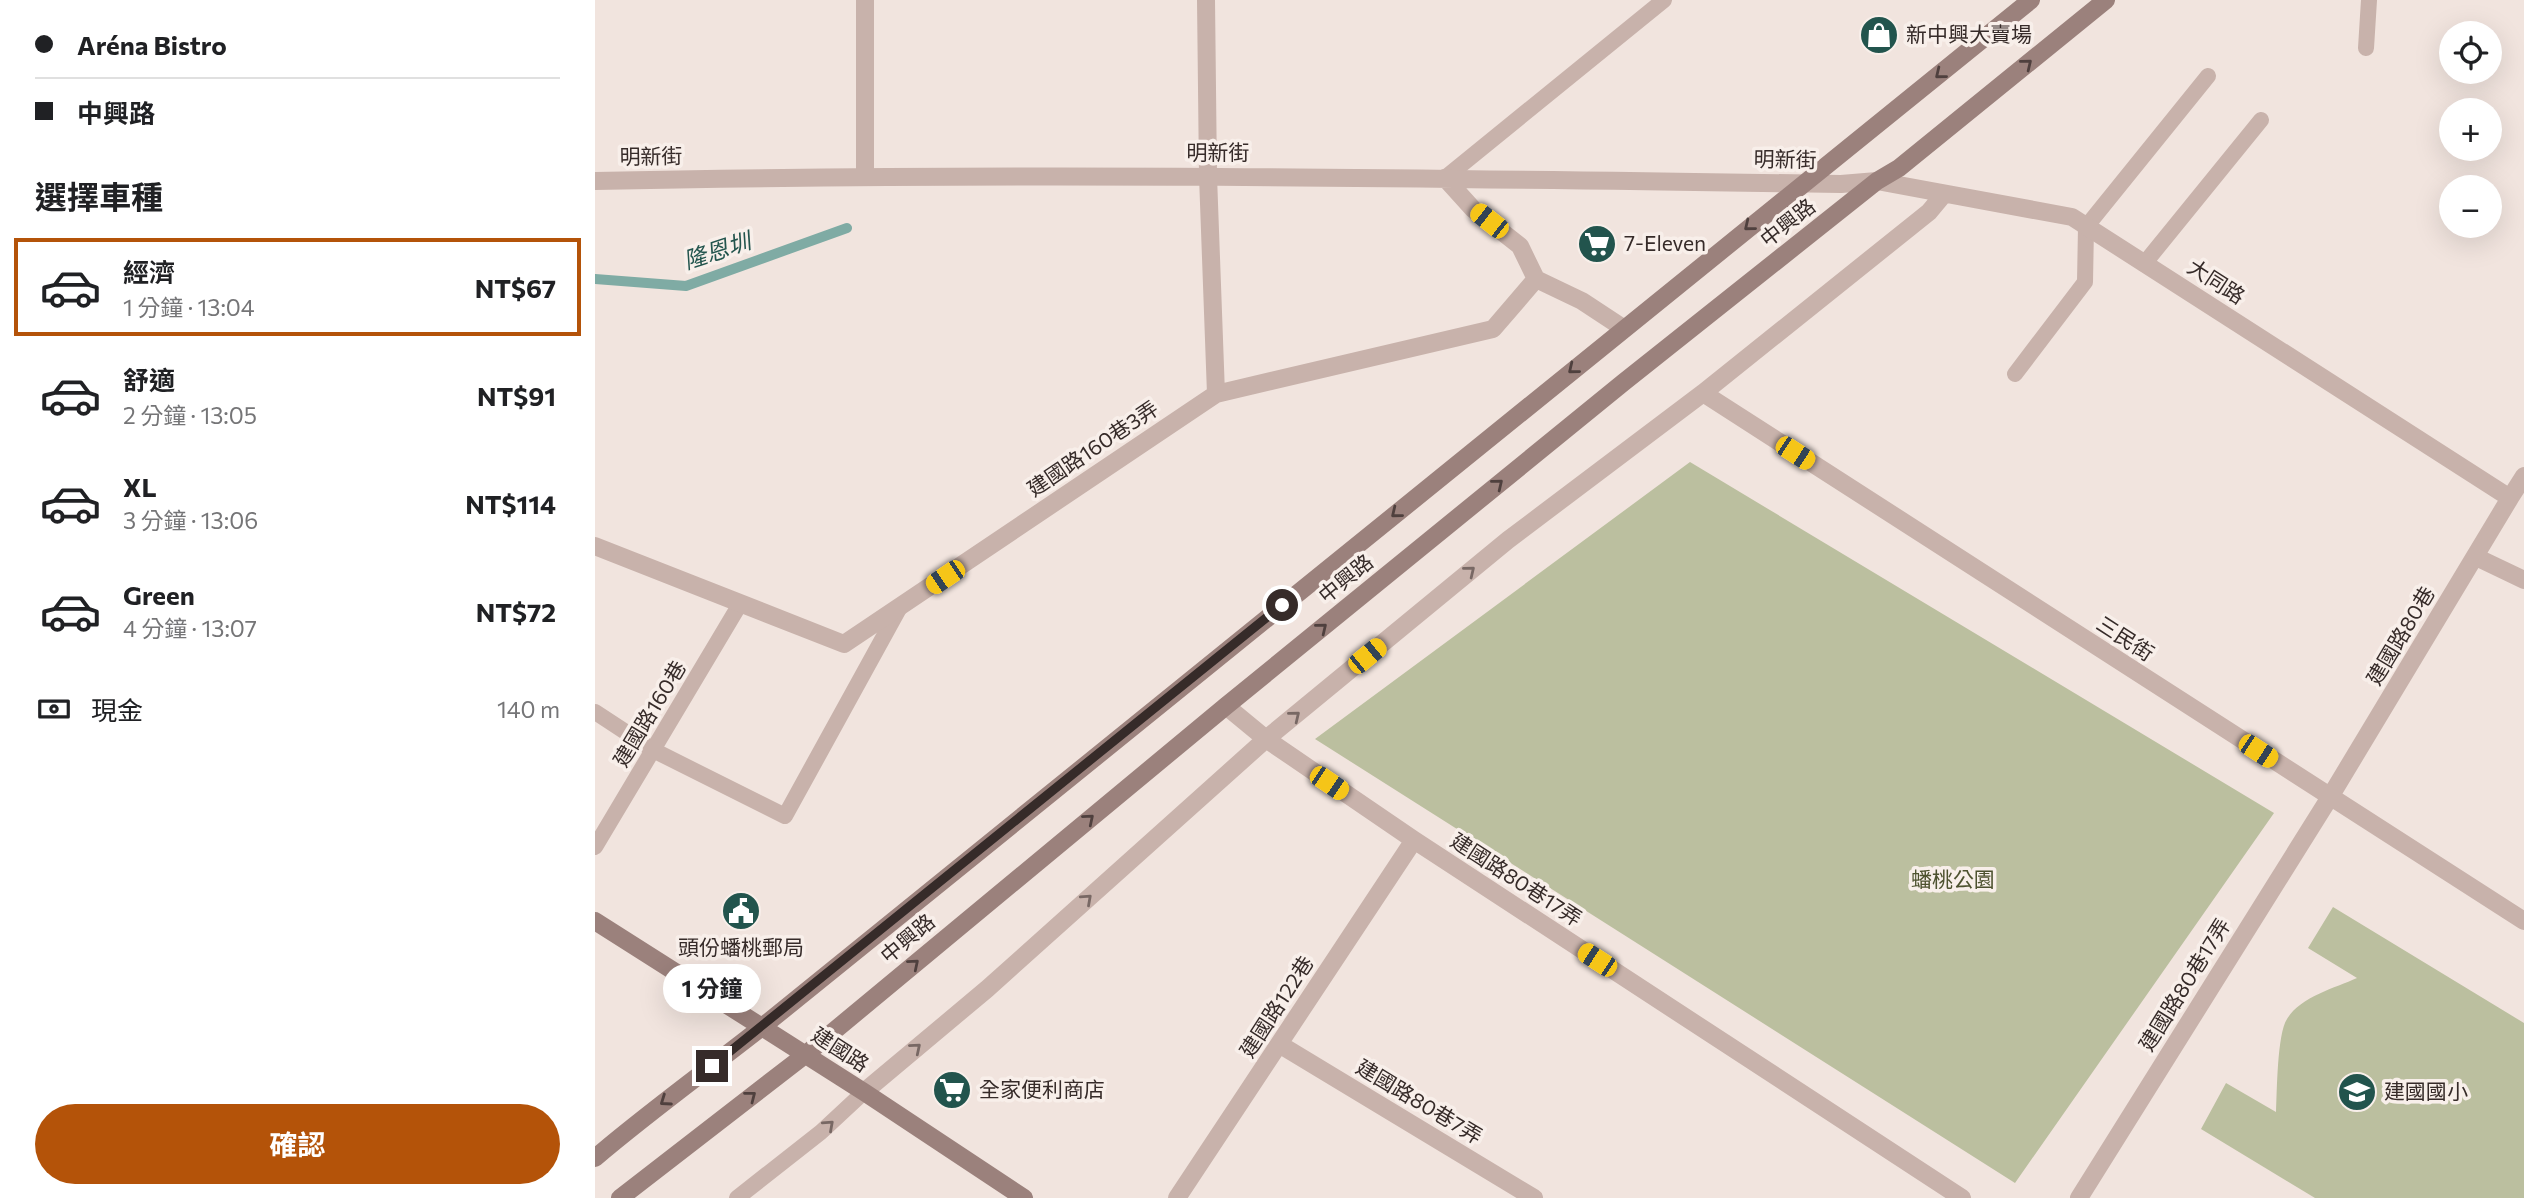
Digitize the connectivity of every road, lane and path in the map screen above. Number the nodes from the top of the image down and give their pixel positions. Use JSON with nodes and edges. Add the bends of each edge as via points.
{"nodes":[{"id":1,"x":865,"y":0,"type":"edge"},
{"id":2,"x":1206,"y":0,"type":"edge"},
{"id":3,"x":1664,"y":0,"type":"edge"},
{"id":4,"x":2031,"y":0,"type":"edge"},
{"id":5,"x":2106,"y":0,"type":"edge"},
{"id":6,"x":2369,"y":0,"type":"edge"},
{"id":7,"x":2366,"y":48,"type":"dead end"},
{"id":8,"x":2208,"y":76,"type":"dead end"},
{"id":9,"x":2261,"y":120,"type":"dead end"},
{"id":10,"x":865,"y":175,"type":"junction"},
{"id":11,"x":1208,"y":176,"type":"junction"},
{"id":12,"x":1445,"y":177,"type":"junction"},
{"id":13,"x":595,"y":181,"type":"edge"},
{"id":14,"x":1877,"y":181,"type":"junction"},
{"id":15,"x":1802,"y":183,"type":"junction"},
{"id":16,"x":1841,"y":184,"type":"joint"},
{"id":17,"x":1944,"y":194,"type":"junction"},
{"id":18,"x":2086,"y":227,"type":"junction"},
{"id":19,"x":2144,"y":264,"type":"junction"},
{"id":20,"x":1536,"y":279,"type":"junction"},
{"id":21,"x":1623,"y":328,"type":"junction"},
{"id":22,"x":2015,"y":374,"type":"dead end"},
{"id":23,"x":1703,"y":393,"type":"junction"},
{"id":24,"x":1216,"y":394,"type":"junction"},
{"id":25,"x":2524,"y":476,"type":"edge"},
{"id":26,"x":2510,"y":498,"type":"junction"},
{"id":27,"x":595,"y":546,"type":"edge"},
{"id":28,"x":2476,"y":557,"type":"junction"},
{"id":29,"x":2524,"y":580,"type":"edge"},
{"id":30,"x":740,"y":604,"type":"junction"},
{"id":31,"x":900,"y":607,"type":"junction"},
{"id":32,"x":1226,"y":705,"type":"junction"},
{"id":33,"x":595,"y":712,"type":"edge"},
{"id":34,"x":1266,"y":739,"type":"junction"},
{"id":35,"x":653,"y":750,"type":"junction"},
{"id":36,"x":2330,"y":797,"type":"junction"},
{"id":37,"x":1414,"y":841,"type":"junction"},
{"id":38,"x":595,"y":846,"type":"edge"},
{"id":39,"x":595,"y":921,"type":"edge"},
{"id":40,"x":2524,"y":921,"type":"edge"},
{"id":41,"x":762,"y":1027,"type":"junction"},
{"id":42,"x":1279,"y":1044,"type":"junction"},
{"id":43,"x":805,"y":1055,"type":"junction"},
{"id":44,"x":864,"y":1092,"type":"junction"},
{"id":45,"x":595,"y":1158,"type":"edge"},
{"id":46,"x":620,"y":1198,"type":"edge"},
{"id":47,"x":737,"y":1198,"type":"edge"},
{"id":48,"x":1024,"y":1198,"type":"edge"},
{"id":49,"x":1177,"y":1198,"type":"edge"},
{"id":50,"x":1534,"y":1198,"type":"edge"},
{"id":51,"x":1962,"y":1198,"type":"edge"},
{"id":52,"x":2078,"y":1198,"type":"edge"}],
"edges":[{"from":1,"to":10,"type":"street"},
{"from":2,"to":11,"type":"street"},
{"from":3,"to":12,"type":"lane"},
{"from":4,"to":15,"type":"street","name":"中興路","one_way":true},
{"from":14,"to":5,"type":"street","name":"中興路","one_way":true},
{"from":6,"to":7,"type":"lane"},
{"from":8,"to":18,"type":"lane"},
{"from":9,"to":19,"type":"lane"},
{"from":10,"to":11,"type":"street","name":"明新街"},
{"from":10,"to":13,"type":"street","name":"明新街"},
{"from":11,"to":12,"type":"street","name":"明新街"},
{"from":11,"to":24,"type":"street"},
{"from":12,"to":15,"type":"street","name":"明新街"},
{"from":12,"to":20,"type":"street","via":[[1473,209],[1520,246]]},
{"from":14,"to":16,"type":"street","name":"大同路"},
{"from":14,"to":17,"type":"street","name":"大同路"},
{"from":32,"to":14,"type":"street","name":"中興路","one_way":true},
{"from":15,"to":16,"type":"street","name":"明新街"},
{"from":15,"to":21,"type":"street","name":"中興路","one_way":true},
{"from":17,"to":18,"type":"street","name":"大同路","via":[[2073,218]]},
{"from":17,"to":23,"type":"street","via":[[1929,212]]},
{"from":18,"to":19,"type":"street","name":"大同路"},
{"from":18,"to":22,"type":"lane","via":[[2085,282]]},
{"from":19,"to":26,"type":"street","name":"大同路"},
{"from":20,"to":21,"type":"street"},
{"from":20,"to":24,"type":"street","name":"建國路160巷3弄","via":[[1493,329]]},
{"from":21,"to":41,"type":"street","name":"中興路","one_way":true},
{"from":34,"to":23,"type":"street","one_way":true,"via":[[1509,540]]},
{"from":23,"to":36,"type":"street","name":"三民街"},
{"from":24,"to":31,"type":"street","name":"建國路160巷3弄"},
{"from":25,"to":26,"type":"street"},
{"from":26,"to":28,"type":"street","name":"建國路80巷"},
{"from":27,"to":30,"type":"street","name":"建國路160巷3弄"},
{"from":28,"to":29,"type":"street"},
{"from":28,"to":36,"type":"street","name":"建國路80巷"},
{"from":30,"to":31,"type":"street","name":"建國路160巷3弄","via":[[844,644]]},
{"from":30,"to":35,"type":"lane","name":"建國路160巷"},
{"from":31,"to":35,"type":"lane","via":[[785,816]]},
{"from":32,"to":34,"type":"street","name":"建國路80巷17弄"},
{"from":43,"to":32,"type":"street","name":"中興路","one_way":true},
{"from":33,"to":35,"type":"lane"},
{"from":34,"to":37,"type":"street","name":"建國路80巷17弄"},
{"from":44,"to":34,"type":"street","one_way":true},
{"from":35,"to":38,"type":"lane","name":"建國路160巷"},
{"from":36,"to":40,"type":"street","name":"三民街"},
{"from":36,"to":52,"type":"street","name":"建國路80巷17弄"},
{"from":37,"to":42,"type":"street","name":"建國路122巷"},
{"from":37,"to":51,"type":"street","name":"建國路80巷17弄"},
{"from":39,"to":41,"type":"street","name":"建國路"},
{"from":41,"to":43,"type":"street","name":"建國路"},
{"from":41,"to":45,"type":"street","name":"中興路","one_way":true},
{"from":42,"to":49,"type":"street","name":"建國路122巷"},
{"from":42,"to":50,"type":"street","name":"建國路80巷7弄"},
{"from":43,"to":44,"type":"street","name":"建國路"},
{"from":46,"to":43,"type":"street","name":"中興路","one_way":true},
{"from":47,"to":44,"type":"lane","one_way":true},
{"from":44,"to":48,"type":"street","name":"建國路"}]}
